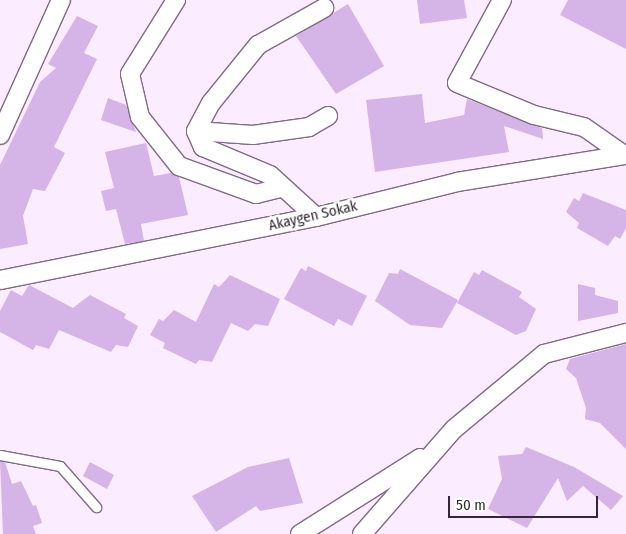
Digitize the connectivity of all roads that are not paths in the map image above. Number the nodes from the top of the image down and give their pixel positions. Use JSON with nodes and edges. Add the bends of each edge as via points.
{"nodes":[{"id":1,"x":61,"y":0,"type":"edge"},
{"id":2,"x":176,"y":0,"type":"edge"},
{"id":3,"x":502,"y":0,"type":"edge"},
{"id":4,"x":324,"y":8,"type":"dead end"},
{"id":5,"x":328,"y":116,"type":"dead end"},
{"id":6,"x":196,"y":131,"type":"junction"},
{"id":7,"x":0,"y":135,"type":"edge"},
{"id":8,"x":625,"y":155,"type":"edge"},
{"id":9,"x":280,"y":188,"type":"junction"},
{"id":10,"x":316,"y":217,"type":"junction"},
{"id":11,"x":0,"y":280,"type":"edge"},
{"id":12,"x":626,"y":334,"type":"edge"},
{"id":13,"x":440,"y":445,"type":"junction"},
{"id":14,"x":0,"y":455,"type":"edge"},
{"id":15,"x":96,"y":507,"type":"dead end"},
{"id":16,"x":300,"y":534,"type":"edge"},
{"id":17,"x":362,"y":534,"type":"edge"}],
"edges":[{"from":1,"to":7,"type":"street"},
{"from":2,"to":9,"type":"street","via":[[130,74],[140,117],[179,166],[256,194]]},
{"from":3,"to":8,"type":"street","via":[[457,83],[534,115],[584,127]]},
{"from":4,"to":6,"type":"street","via":[[258,45],[211,103]]},
{"from":5,"to":6,"type":"street","via":[[309,128],[253,135]]},
{"from":6,"to":9,"type":"street","via":[[203,147],[270,174]]},
{"from":8,"to":10,"type":"street","name":"Akaygen Sokak","via":[[457,182]]},
{"from":9,"to":10,"type":"street"},
{"from":10,"to":11,"type":"street","name":"Akaygen Sokak"},
{"from":12,"to":13,"type":"street","via":[[544,354]]},
{"from":13,"to":16,"type":"street"},
{"from":13,"to":17,"type":"street"},
{"from":14,"to":15,"type":"lane","via":[[60,466]]}]}
